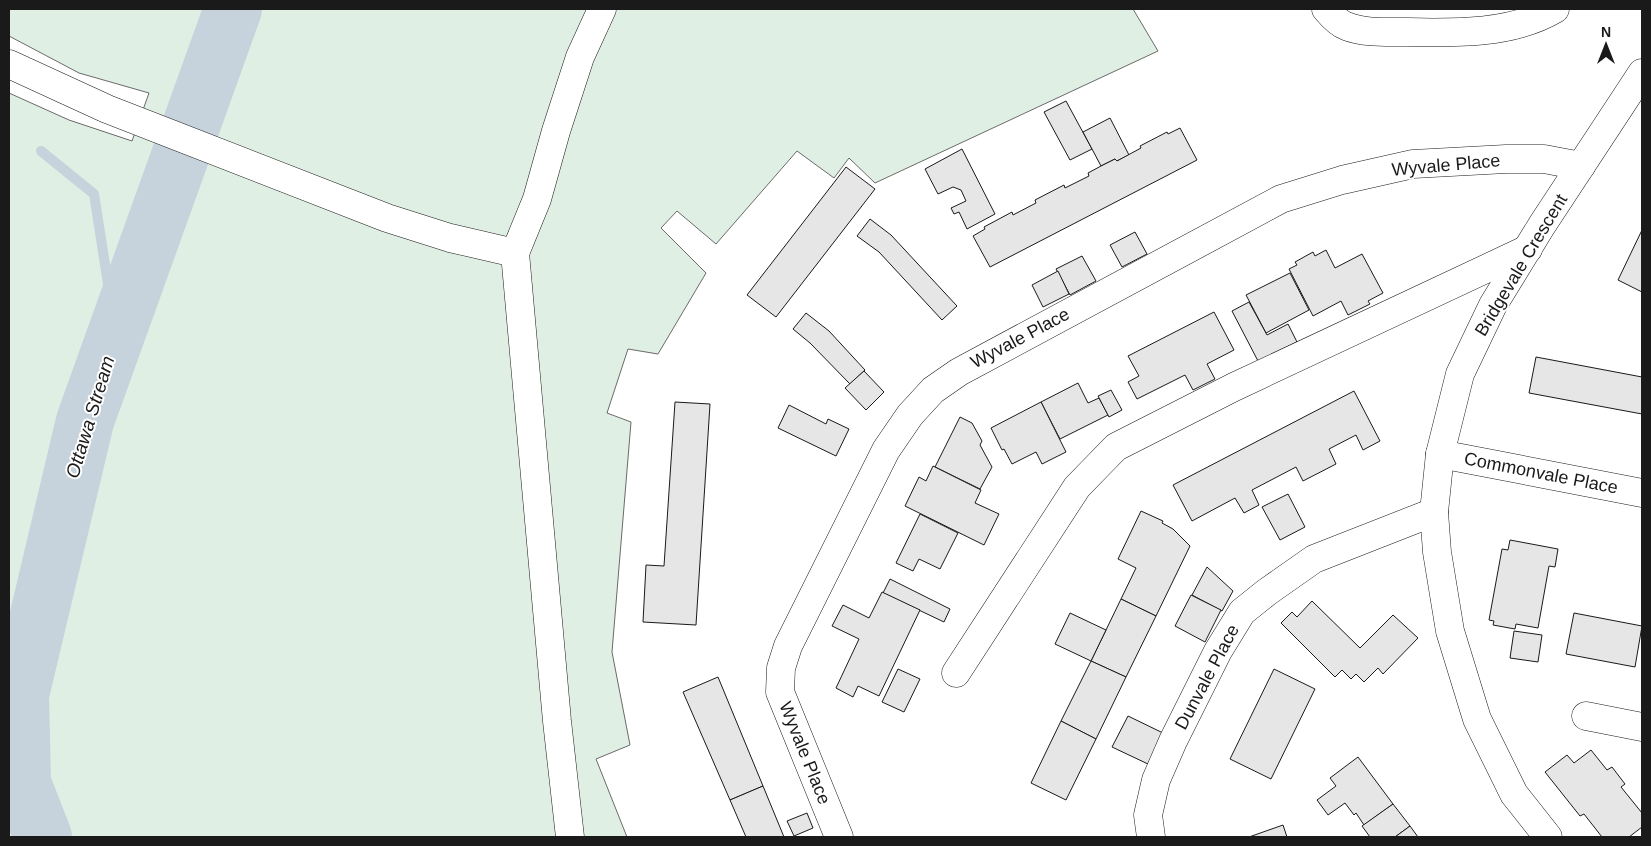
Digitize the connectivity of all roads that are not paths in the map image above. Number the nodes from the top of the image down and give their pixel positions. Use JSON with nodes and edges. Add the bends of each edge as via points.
{"nodes":[{"id":1,"x":602,"y":9,"type":"edge"},
{"id":2,"x":1326,"y":9,"type":"edge"},
{"id":3,"x":1555,"y":9,"type":"edge"},
{"id":4,"x":9,"y":64,"type":"edge"},
{"id":5,"x":1642,"y":73,"type":"edge"},
{"id":6,"x":1581,"y":166,"type":"junction"},
{"id":7,"x":1528,"y":249,"type":"junction"},
{"id":8,"x":515,"y":253,"type":"junction"},
{"id":9,"x":1440,"y":454,"type":"junction"},
{"id":10,"x":1642,"y":493,"type":"edge"},
{"id":11,"x":1434,"y":512,"type":"junction"},
{"id":12,"x":956,"y":673,"type":"dead end"},
{"id":13,"x":1586,"y":716,"type":"dead end"},
{"id":14,"x":1642,"y":727,"type":"edge"},
{"id":15,"x":570,"y":837,"type":"edge"},
{"id":16,"x":839,"y":837,"type":"edge"},
{"id":17,"x":1151,"y":837,"type":"edge"},
{"id":18,"x":1548,"y":837,"type":"edge"}],
"edges":[{"from":1,"to":8,"type":"street","via":[[580,57],[537,199]]},
{"from":2,"to":3,"type":"street","via":[[1345,26],[1368,31],[1445,32],[1504,28],[1540,18]]},
{"from":4,"to":8,"type":"street","via":[[107,109],[387,218],[450,238]]},
{"from":5,"to":6,"type":"street","name":"Bridgevale Crescent"},
{"from":6,"to":7,"type":"street","name":"Bridgevale Crescent"},
{"from":6,"to":16,"type":"street","name":"Wyvale Place","via":[[1544,159],[1413,164],[1342,180],[1281,199],[1036,329],[933,390],[910,414],[886,450],[788,646],[781,668],[780,692]]},
{"from":7,"to":9,"type":"street","name":"Bridgevale Crescent","via":[[1493,305],[1460,374]]},
{"from":7,"to":12,"type":"street","via":[[1234,387],[1116,447],[1077,488]]},
{"from":8,"to":15,"type":"street"},
{"from":9,"to":10,"type":"street","name":"Commonvale Place"},
{"from":9,"to":11,"type":"street","name":"Bridgevale Crescent"},
{"from":11,"to":17,"type":"street","name":"Dunvale Place","via":[[1314,559],[1242,612],[1218,651],[1156,780],[1148,815]]},
{"from":11,"to":18,"type":"street","name":"Bridgevale Crescent","via":[[1450,631],[1477,719],[1514,794]]},
{"from":13,"to":14,"type":"street"}]}
